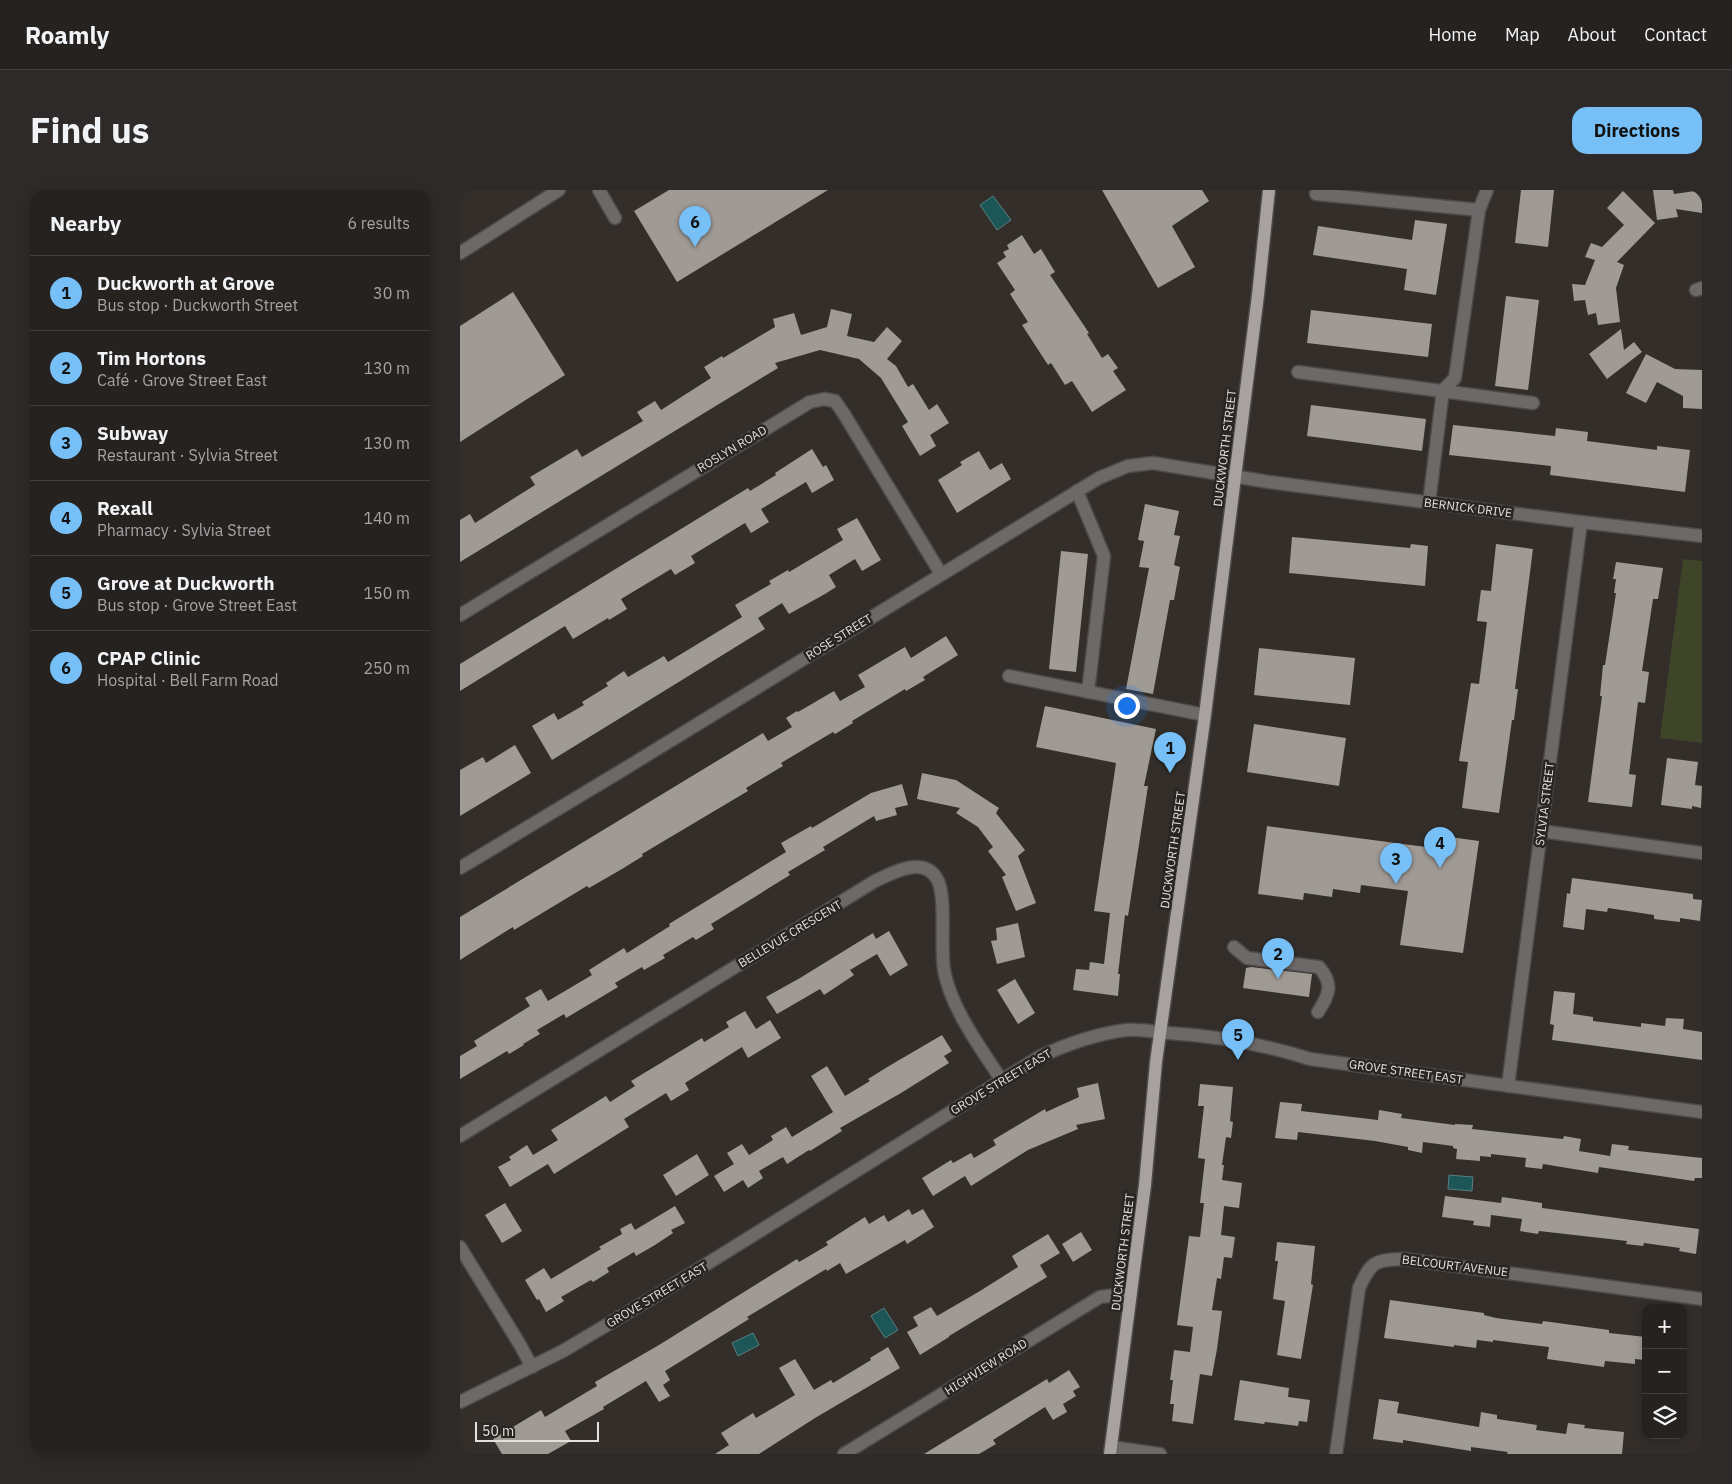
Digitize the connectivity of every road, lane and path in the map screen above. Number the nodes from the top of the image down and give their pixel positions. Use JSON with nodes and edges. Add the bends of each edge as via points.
{"nodes":[{"id":1,"x":560,"y":190,"type":"edge"},
{"id":2,"x":599,"y":190,"type":"edge"},
{"id":3,"x":1269,"y":190,"type":"edge"},
{"id":4,"x":1487,"y":190,"type":"edge"},
{"id":5,"x":1316,"y":194,"type":"dead end"},
{"id":6,"x":1479,"y":210,"type":"junction"},
{"id":7,"x":615,"y":218,"type":"dead end"},
{"id":8,"x":460,"y":253,"type":"edge"},
{"id":9,"x":1298,"y":372,"type":"dead end"},
{"id":10,"x":1443,"y":390,"type":"junction"},
{"id":11,"x":1532,"y":403,"type":"dead end"},
{"id":12,"x":1235,"y":477,"type":"junction"},
{"id":13,"x":1077,"y":491,"type":"junction"},
{"id":14,"x":1429,"y":503,"type":"junction"},
{"id":15,"x":1581,"y":522,"type":"junction"},
{"id":16,"x":1702,"y":536,"type":"edge"},
{"id":17,"x":941,"y":574,"type":"junction"},
{"id":18,"x":460,"y":614,"type":"edge"},
{"id":19,"x":1009,"y":676,"type":"dead end"},
{"id":20,"x":1088,"y":692,"type":"junction"},
{"id":21,"x":1205,"y":715,"type":"junction"},
{"id":22,"x":1541,"y":831,"type":"junction"},
{"id":23,"x":1702,"y":853,"type":"edge"},
{"id":24,"x":460,"y":868,"type":"edge"},
{"id":25,"x":1234,"y":947,"type":"dead end"},
{"id":26,"x":1318,"y":1012,"type":"dead end"},
{"id":27,"x":1161,"y":1032,"type":"junction"},
{"id":28,"x":1002,"y":1081,"type":"junction"},
{"id":29,"x":1508,"y":1086,"type":"junction"},
{"id":30,"x":1702,"y":1112,"type":"edge"},
{"id":31,"x":460,"y":1136,"type":"edge"},
{"id":32,"x":460,"y":1247,"type":"edge"},
{"id":33,"x":1131,"y":1293,"type":"junction"},
{"id":34,"x":1702,"y":1299,"type":"edge"},
{"id":35,"x":532,"y":1367,"type":"junction"},
{"id":36,"x":460,"y":1402,"type":"edge"},
{"id":37,"x":1111,"y":1451,"type":"edge"},
{"id":38,"x":844,"y":1454,"type":"edge"},
{"id":39,"x":1160,"y":1454,"type":"edge"},
{"id":40,"x":1336,"y":1454,"type":"edge"}],
"edges":[{"from":1,"to":8,"type":"street"},
{"from":2,"to":7,"type":"street"},
{"from":3,"to":12,"type":"main road","name":"DUCKWORTH STREET"},
{"from":4,"to":6,"type":"street"},
{"from":5,"to":6,"type":"street"},
{"from":6,"to":10,"type":"street","via":[[1455,378]]},
{"from":9,"to":10,"type":"street"},
{"from":10,"to":11,"type":"street"},
{"from":10,"to":14,"type":"street"},
{"from":12,"to":13,"type":"street","name":"ROSE STREET","via":[[1142,464],[1113,471]]},
{"from":12,"to":14,"type":"street","name":"BERNICK DRIVE"},
{"from":12,"to":21,"type":"main road","name":"DUCKWORTH STREET"},
{"from":13,"to":17,"type":"street","name":"ROSE STREET"},
{"from":13,"to":20,"type":"street","via":[[1104,556]]},
{"from":14,"to":15,"type":"street","name":"BERNICK DRIVE"},
{"from":15,"to":16,"type":"street","name":"BERNICK DRIVE"},
{"from":15,"to":22,"type":"street","name":"SYLVIA STREET"},
{"from":17,"to":18,"type":"street","name":"ROSLYN ROAD","via":[[844,414],[835,401],[824,399],[810,402]]},
{"from":17,"to":24,"type":"street","name":"ROSE STREET"},
{"from":19,"to":20,"type":"street"},
{"from":20,"to":21,"type":"street"},
{"from":21,"to":27,"type":"main road","name":"DUCKWORTH STREET"},
{"from":22,"to":23,"type":"street"},
{"from":22,"to":29,"type":"street","name":"SYLVIA STREET"},
{"from":25,"to":26,"type":"street","via":[[1247,958],[1319,967],[1329,985],[1327,997]]},
{"from":27,"to":28,"type":"street","name":"GROVE STREET EAST","via":[[1128,1030],[1078,1041],[1039,1058]]},
{"from":27,"to":29,"type":"street","name":"GROVE STREET EAST","via":[[1255,1044],[1310,1059]]},
{"from":27,"to":33,"type":"main road","name":"DUCKWORTH STREET"},
{"from":28,"to":31,"type":"street","name":"BELLEVUE CRESCENT","via":[[949,990],[941,950],[942,905],[937,878],[918,867],[904,868],[875,881]]},
{"from":28,"to":35,"type":"street","name":"GROVE STREET EAST","via":[[657,1295]]},
{"from":29,"to":30,"type":"street","name":"GROVE STREET EAST"},
{"from":32,"to":35,"type":"street"},
{"from":33,"to":37,"type":"main road","name":"DUCKWORTH STREET"},
{"from":33,"to":38,"type":"street","name":"HIGHVIEW ROAD","via":[[1100,1297]]},
{"from":34,"to":40,"type":"street","name":"BELCOURT AVENUE","via":[[1403,1259],[1376,1263],[1368,1268],[1359,1288]]},
{"from":35,"to":36,"type":"street","name":"GROVE STREET EAST"},
{"from":37,"to":39,"type":"street"}]}
